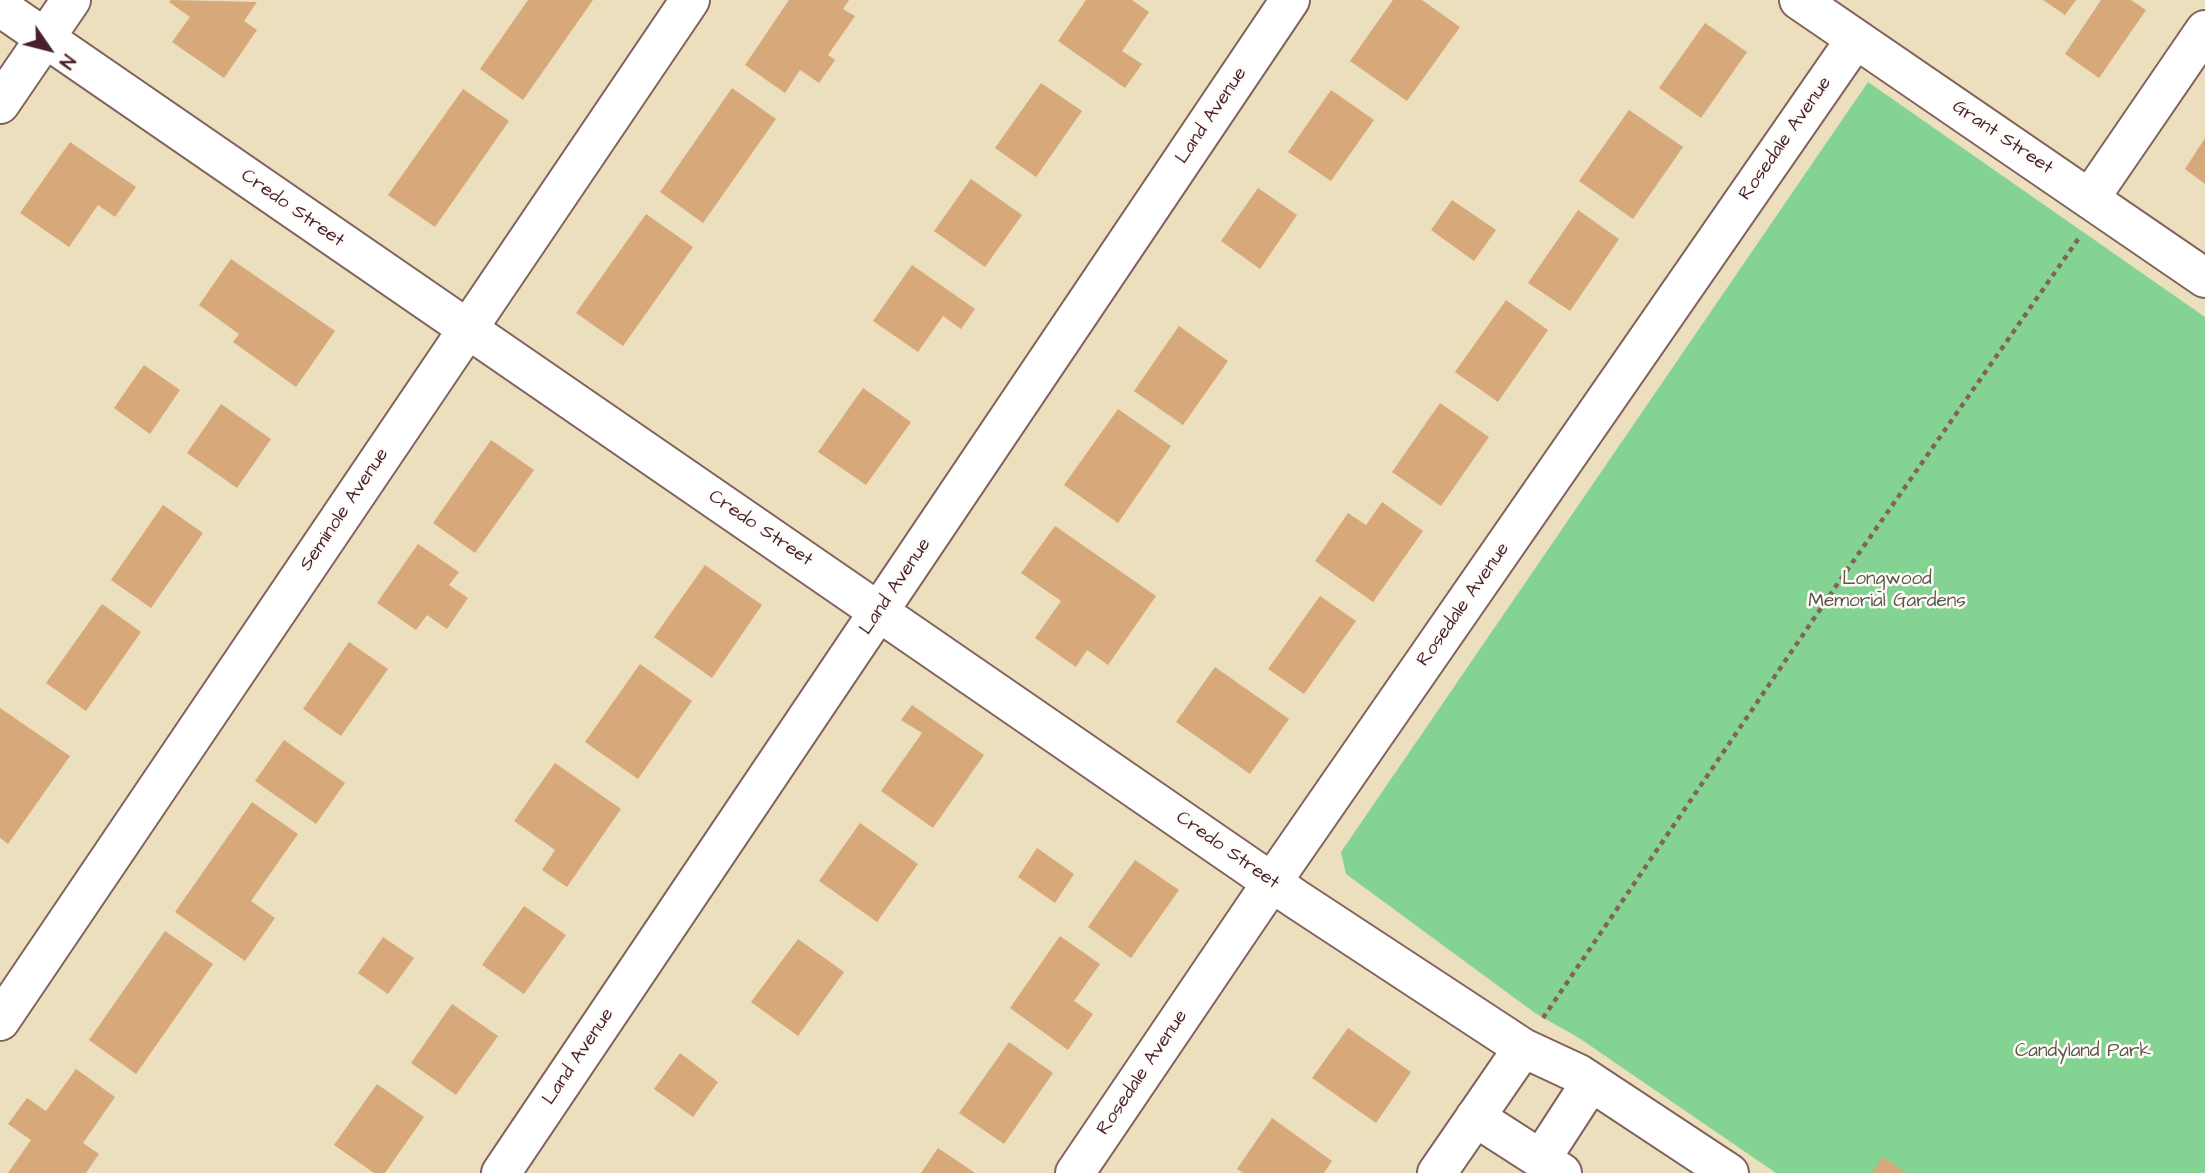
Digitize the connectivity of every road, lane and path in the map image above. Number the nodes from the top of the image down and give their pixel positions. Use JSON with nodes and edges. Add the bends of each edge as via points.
{"nodes":[{"id":1,"x":71,"y":0,"type":"edge"},
{"id":2,"x":690,"y":0,"type":"edge"},
{"id":3,"x":1290,"y":0,"type":"edge"},
{"id":4,"x":1799,"y":0,"type":"edge"},
{"id":5,"x":0,"y":7,"type":"edge"},
{"id":6,"x":2205,"y":30,"type":"edge"},
{"id":7,"x":46,"y":38,"type":"junction"},
{"id":8,"x":1855,"y":40,"type":"junction"},
{"id":9,"x":0,"y":104,"type":"edge"},
{"id":10,"x":2090,"y":198,"type":"junction"},
{"id":11,"x":2205,"y":278,"type":"edge"},
{"id":12,"x":467,"y":330,"type":"junction"},
{"id":13,"x":881,"y":610,"type":"junction"},
{"id":14,"x":1272,"y":881,"type":"junction"},
{"id":15,"x":0,"y":1021,"type":"edge"},
{"id":16,"x":1523,"y":1048,"type":"junction"},
{"id":17,"x":1591,"y":1082,"type":"junction"},
{"id":18,"x":1475,"y":1117,"type":"junction"},
{"id":19,"x":1552,"y":1166,"type":"edge"},
{"id":20,"x":501,"y":1173,"type":"edge"},
{"id":21,"x":1075,"y":1173,"type":"edge"},
{"id":22,"x":1437,"y":1173,"type":"edge"},
{"id":23,"x":1729,"y":1173,"type":"edge"}],
"edges":[{"from":1,"to":7,"type":"street"},
{"from":2,"to":12,"type":"street","name":"Seminole Avenue"},
{"from":3,"to":13,"type":"street","name":"Land Avenue"},
{"from":4,"to":8,"type":"street","name":"Grant Street"},
{"from":5,"to":7,"type":"street","name":"Credo Street"},
{"from":6,"to":10,"type":"street"},
{"from":7,"to":9,"type":"street"},
{"from":7,"to":12,"type":"street","name":"Credo Street"},
{"from":8,"to":10,"type":"street","name":"Grant Street"},
{"from":8,"to":14,"type":"street","name":"Rosedale Avenue"},
{"from":10,"to":11,"type":"street","name":"Grant Street"},
{"from":10,"to":16,"type":"path","via":[[2080,237],[1836,586]]},
{"from":12,"to":13,"type":"street","name":"Credo Street"},
{"from":12,"to":15,"type":"street","name":"Seminole Avenue"},
{"from":13,"to":14,"type":"street","name":"Credo Street"},
{"from":13,"to":20,"type":"street","name":"Land Avenue"},
{"from":14,"to":16,"type":"street","name":"Credo Street"},
{"from":14,"to":21,"type":"street","name":"Rosedale Avenue"},
{"from":16,"to":17,"type":"street","name":"Credo Street"},
{"from":16,"to":18,"type":"street"},
{"from":17,"to":19,"type":"street"},
{"from":17,"to":23,"type":"street","name":"Credo Street"},
{"from":18,"to":19,"type":"street"},
{"from":18,"to":22,"type":"street"}]}
